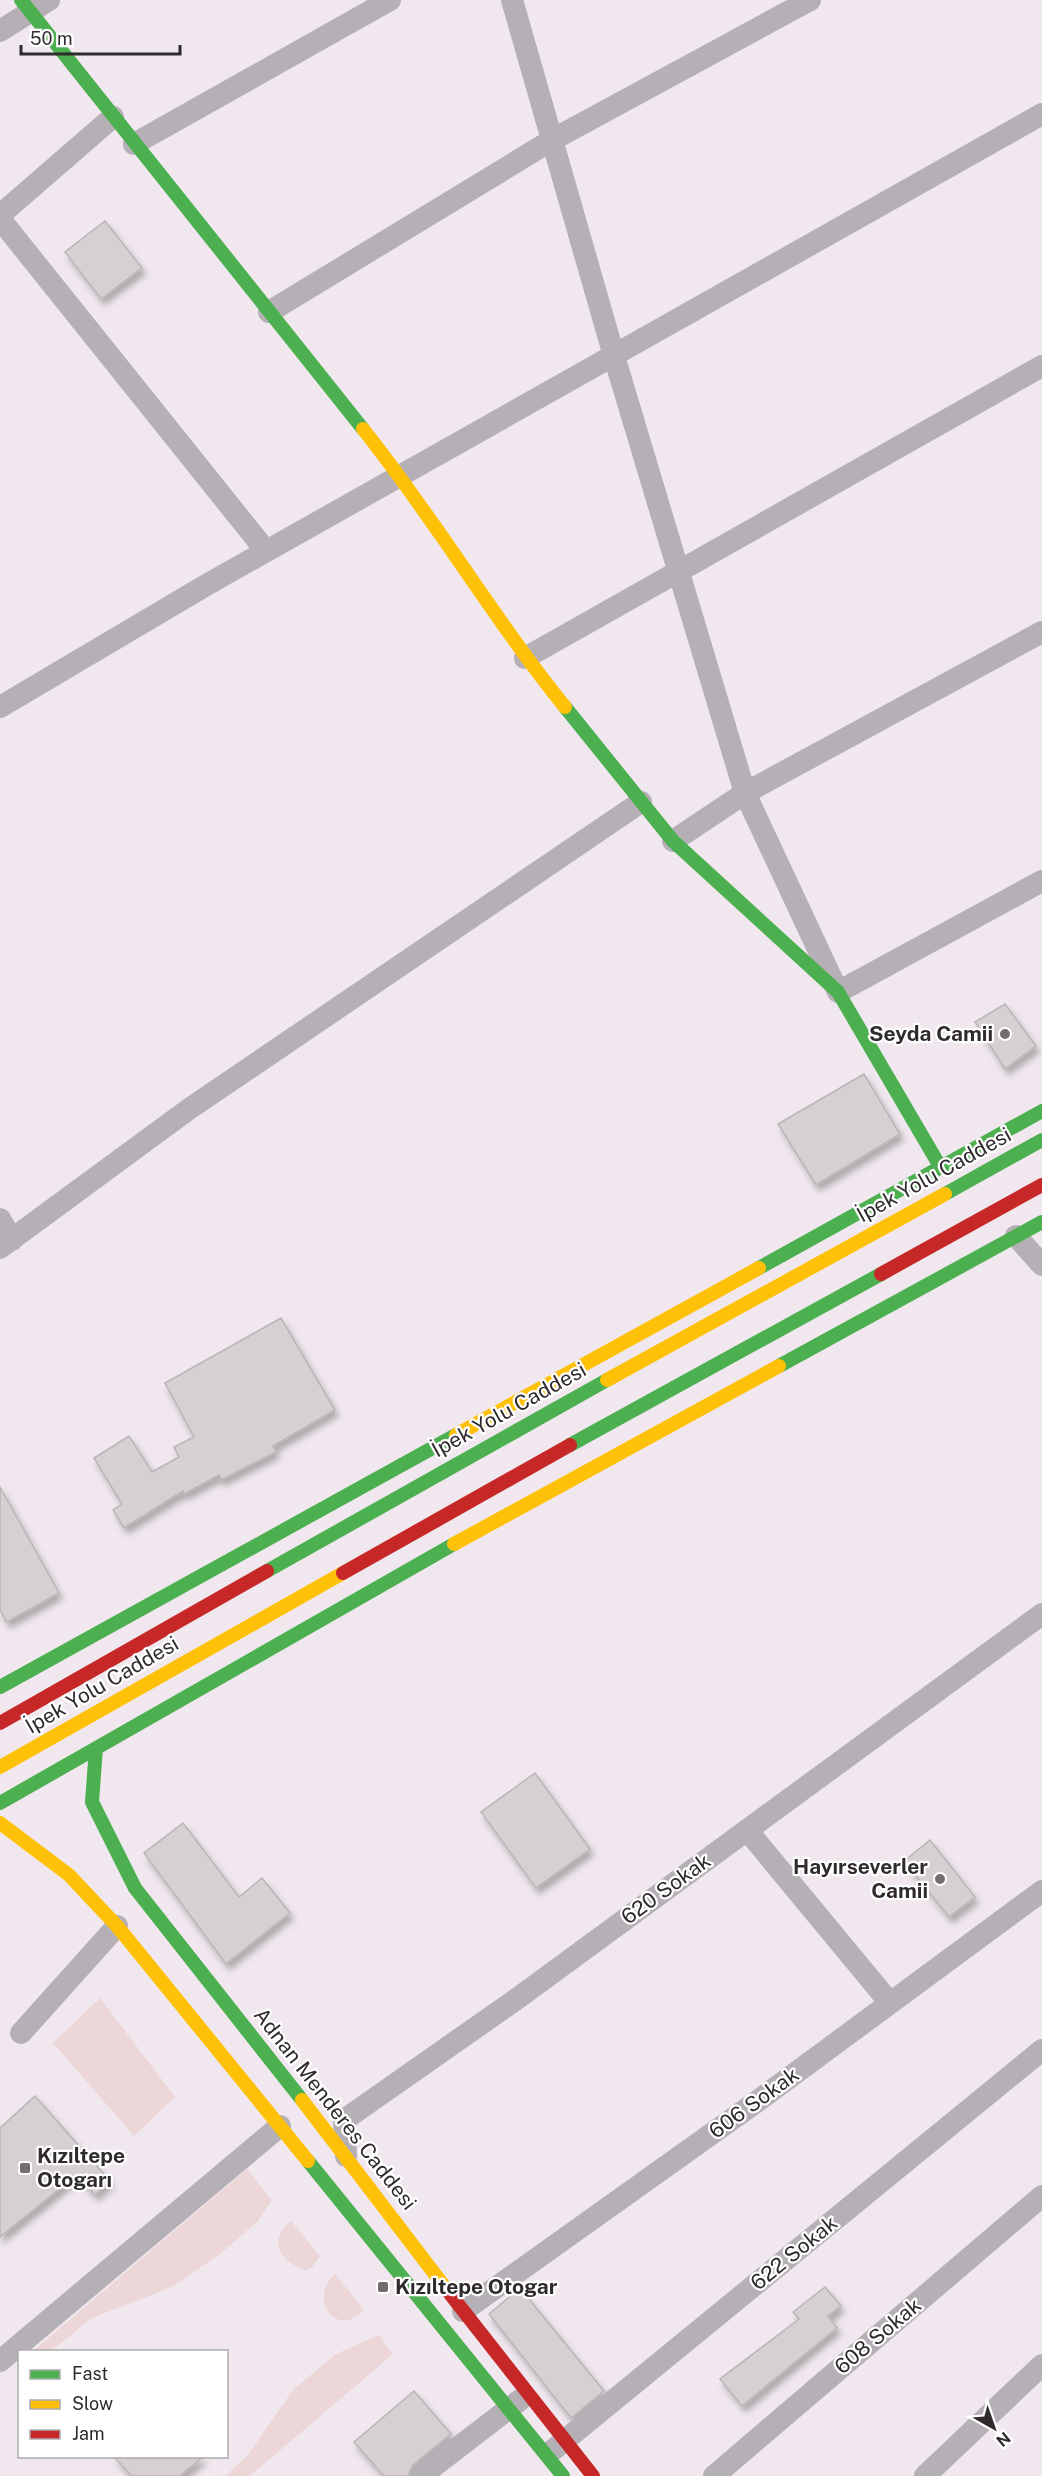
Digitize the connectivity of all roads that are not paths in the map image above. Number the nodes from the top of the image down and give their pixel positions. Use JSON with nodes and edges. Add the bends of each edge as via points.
{"nodes":[{"id":1,"x":49,"y":0,"type":"edge"},
{"id":2,"x":390,"y":0,"type":"edge"},
{"id":3,"x":512,"y":0,"type":"edge"},
{"id":4,"x":810,"y":0,"type":"edge"},
{"id":5,"x":24,"y":6,"type":"edge"},
{"id":6,"x":0,"y":31,"type":"edge"},
{"id":7,"x":1042,"y":114,"type":"edge"},
{"id":8,"x":112,"y":117,"type":"junction"},
{"id":9,"x":552,"y":140,"type":"junction"},
{"id":10,"x":134,"y":144,"type":"junction"},
{"id":11,"x":0,"y":217,"type":"edge"},
{"id":12,"x":269,"y":312,"type":"junction"},
{"id":13,"x":614,"y":356,"type":"junction"},
{"id":14,"x":1042,"y":366,"type":"edge"},
{"id":15,"x":400,"y":477,"type":"junction"},
{"id":16,"x":266,"y":551,"type":"junction"},
{"id":17,"x":679,"y":570,"type":"junction"},
{"id":18,"x":1042,"y":632,"type":"edge"},
{"id":19,"x":525,"y":658,"type":"junction"},
{"id":20,"x":0,"y":707,"type":"edge"},
{"id":21,"x":745,"y":793,"type":"junction"},
{"id":22,"x":641,"y":802,"type":"junction"},
{"id":23,"x":673,"y":841,"type":"junction"},
{"id":24,"x":1042,"y":881,"type":"edge"},
{"id":25,"x":838,"y":992,"type":"junction"},
{"id":26,"x":1042,"y":1111,"type":"edge"},
{"id":27,"x":1042,"y":1140,"type":"edge"},
{"id":28,"x":941,"y":1168,"type":"junction"},
{"id":29,"x":1042,"y":1185,"type":"edge"},
{"id":30,"x":0,"y":1219,"type":"edge"},
{"id":31,"x":1042,"y":1222,"type":"edge"},
{"id":32,"x":1016,"y":1236,"type":"junction"},
{"id":33,"x":6,"y":1244,"type":"edge"},
{"id":34,"x":1042,"y":1265,"type":"edge"},
{"id":35,"x":1042,"y":1614,"type":"edge"},
{"id":36,"x":2,"y":1682,"type":"edge"},
{"id":37,"x":0,"y":1723,"type":"edge"},
{"id":38,"x":96,"y":1748,"type":"junction"},
{"id":39,"x":0,"y":1767,"type":"edge"},
{"id":40,"x":0,"y":1803,"type":"edge"},
{"id":41,"x":0,"y":1823,"type":"edge"},
{"id":42,"x":747,"y":1830,"type":"junction"},
{"id":43,"x":1042,"y":1891,"type":"edge"},
{"id":44,"x":117,"y":1926,"type":"junction"},
{"id":45,"x":890,"y":2003,"type":"junction"},
{"id":46,"x":21,"y":2033,"type":"dead end"},
{"id":47,"x":1042,"y":2050,"type":"edge"},
{"id":48,"x":280,"y":2127,"type":"junction"},
{"id":49,"x":346,"y":2156,"type":"junction"},
{"id":50,"x":320,"y":2176,"type":"junction"},
{"id":51,"x":1042,"y":2196,"type":"edge"},
{"id":52,"x":464,"y":2311,"type":"junction"},
{"id":53,"x":0,"y":2361,"type":"edge"},
{"id":54,"x":1042,"y":2365,"type":"edge"},
{"id":55,"x":528,"y":2393,"type":"junction"},
{"id":56,"x":509,"y":2410,"type":"junction"},
{"id":57,"x":565,"y":2441,"type":"junction"},
{"id":58,"x":546,"y":2455,"type":"junction"},
{"id":59,"x":421,"y":2476,"type":"edge"},
{"id":60,"x":563,"y":2476,"type":"edge"},
{"id":61,"x":592,"y":2476,"type":"edge"},
{"id":62,"x":714,"y":2476,"type":"edge"},
{"id":63,"x":925,"y":2476,"type":"edge"}],
"edges":[{"from":1,"to":5,"type":"street"},
{"from":2,"to":10,"type":"street"},
{"from":3,"to":9,"type":"street"},
{"from":4,"to":9,"type":"street"},
{"from":5,"to":6,"type":"street"},
{"from":5,"to":8,"type":"main road"},
{"from":7,"to":13,"type":"street"},
{"from":8,"to":10,"type":"main road"},
{"from":8,"to":11,"type":"street"},
{"from":9,"to":12,"type":"street"},
{"from":9,"to":13,"type":"street"},
{"from":10,"to":12,"type":"main road"},
{"from":11,"to":16,"type":"street"},
{"from":12,"to":15,"type":"main road"},
{"from":13,"to":15,"type":"street"},
{"from":13,"to":17,"type":"street"},
{"from":14,"to":17,"type":"street"},
{"from":15,"to":16,"type":"street"},
{"from":15,"to":19,"type":"main road"},
{"from":16,"to":20,"type":"street"},
{"from":17,"to":19,"type":"street"},
{"from":17,"to":21,"type":"street"},
{"from":18,"to":21,"type":"street"},
{"from":19,"to":22,"type":"main road"},
{"from":21,"to":23,"type":"street"},
{"from":21,"to":25,"type":"street"},
{"from":22,"to":23,"type":"main road"},
{"from":22,"to":33,"type":"street","via":[[189,1109]]},
{"from":23,"to":25,"type":"main road"},
{"from":24,"to":25,"type":"street"},
{"from":25,"to":28,"type":"main road"},
{"from":26,"to":28,"type":"main road"},
{"from":27,"to":37,"type":"main road","name":"İpek Yolu Caddesi","via":[[513,1431]]},
{"from":28,"to":36,"type":"main road"},
{"from":29,"to":39,"type":"main road","name":"İpek Yolu Caddesi","via":[[539,1462]]},
{"from":30,"to":33,"type":"street"},
{"from":31,"to":32,"type":"main road"},
{"from":32,"to":34,"type":"street"},
{"from":32,"to":38,"type":"main road","via":[[366,1592]]},
{"from":35,"to":42,"type":"street","name":"620 Sokak"},
{"from":38,"to":40,"type":"main road"},
{"from":38,"to":49,"type":"main road","name":"Adnan Menderes Caddesi","via":[[92,1802],[135,1888]]},
{"from":41,"to":44,"type":"main road","via":[[69,1875]]},
{"from":42,"to":45,"type":"street"},
{"from":42,"to":49,"type":"street","name":"620 Sokak","via":[[344,2120]]},
{"from":43,"to":45,"type":"street","name":"606 Sokak"},
{"from":44,"to":46,"type":"street"},
{"from":44,"to":48,"type":"main road"},
{"from":45,"to":52,"type":"street","name":"606 Sokak"},
{"from":47,"to":57,"type":"street","name":"622 Sokak"},
{"from":48,"to":50,"type":"main road"},
{"from":48,"to":53,"type":"street"},
{"from":49,"to":50,"type":"street"},
{"from":49,"to":52,"type":"main road","name":"Adnan Menderes Caddesi"},
{"from":50,"to":56,"type":"main road"},
{"from":51,"to":62,"type":"street","name":"608 Sokak"},
{"from":52,"to":55,"type":"main road","name":"Adnan Menderes Caddesi"},
{"from":54,"to":63,"type":"street"},
{"from":55,"to":56,"type":"street"},
{"from":55,"to":57,"type":"main road","name":"Adnan Menderes Caddesi"},
{"from":56,"to":58,"type":"main road"},
{"from":56,"to":59,"type":"street"},
{"from":57,"to":58,"type":"street","name":"622 Sokak"},
{"from":57,"to":61,"type":"main road","name":"Adnan Menderes Caddesi"},
{"from":58,"to":60,"type":"main road"}]}
